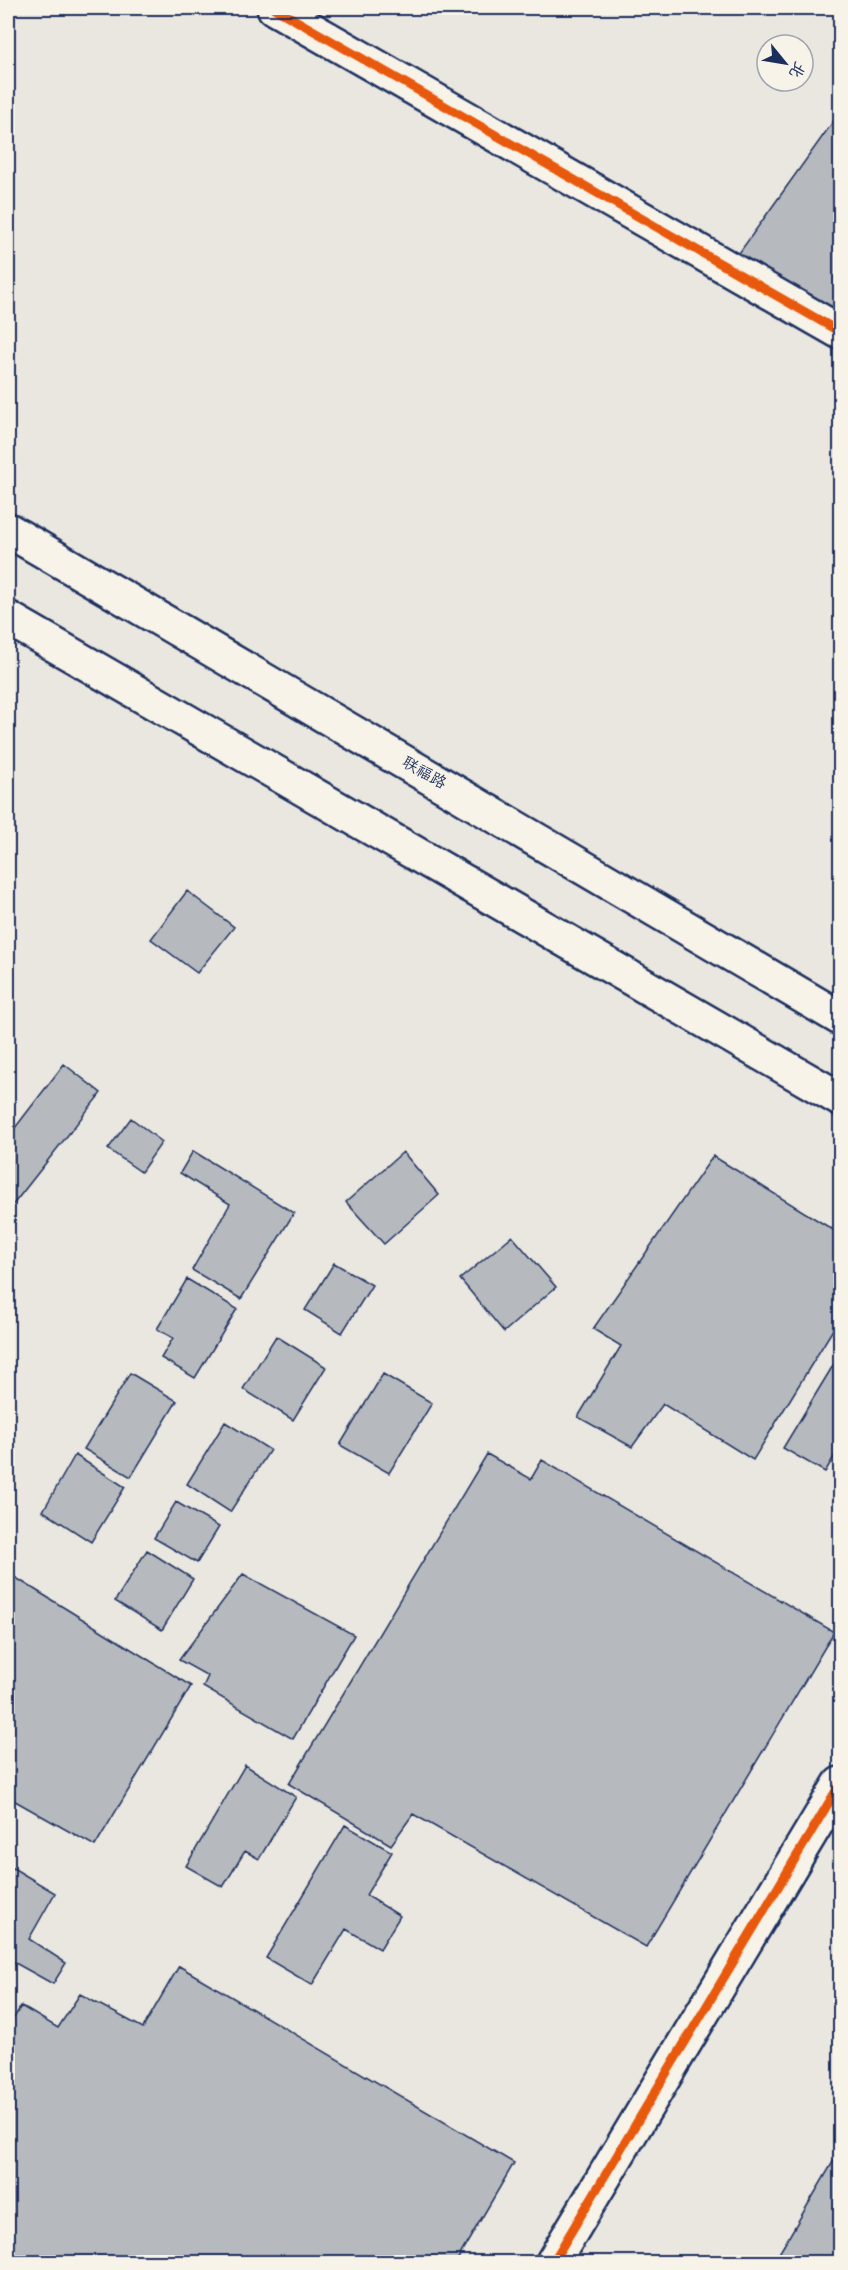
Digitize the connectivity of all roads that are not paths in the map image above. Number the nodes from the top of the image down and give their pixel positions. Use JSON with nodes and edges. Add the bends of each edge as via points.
{"nodes":[{"id":1,"x":274,"y":8,"type":"edge"},
{"id":2,"x":840,"y":332,"type":"edge"},
{"id":3,"x":8,"y":530,"type":"edge"},
{"id":4,"x":8,"y":618,"type":"edge"},
{"id":5,"x":840,"y":1018,"type":"edge"},
{"id":6,"x":840,"y":1099,"type":"edge"},
{"id":7,"x":840,"y":1784,"type":"edge"},
{"id":8,"x":553,"y":2262,"type":"edge"}],
"edges":[{"from":1,"to":2,"type":"main road"},
{"from":3,"to":5,"type":"main road","name":"联福路"},
{"from":4,"to":6,"type":"main road"},
{"from":7,"to":8,"type":"main road"}]}
